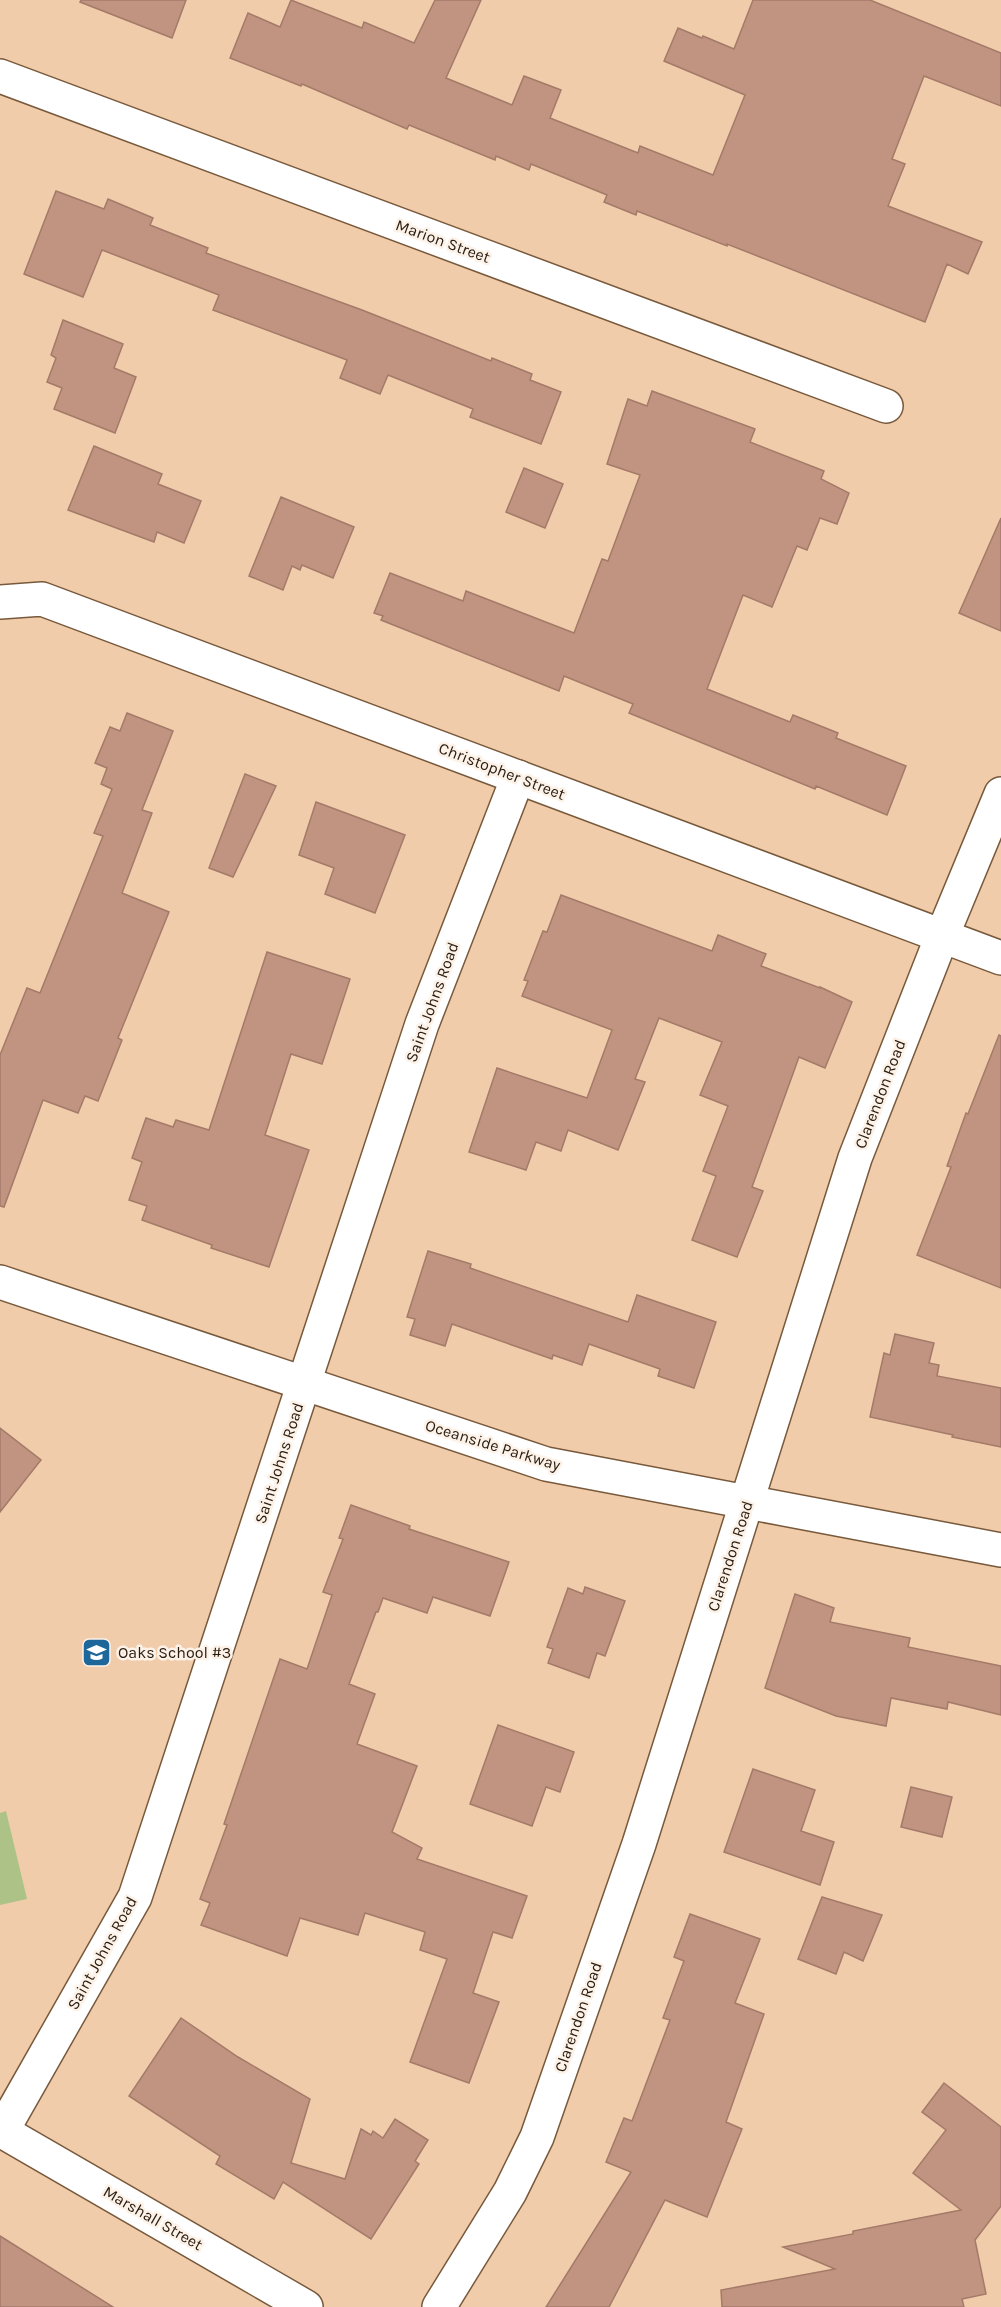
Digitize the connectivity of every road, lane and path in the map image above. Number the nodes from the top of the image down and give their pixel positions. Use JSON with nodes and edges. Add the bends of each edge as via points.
{"nodes":[{"id":1,"x":0,"y":76,"type":"edge"},
{"id":2,"x":886,"y":406,"type":"dead end"},
{"id":3,"x":0,"y":602,"type":"edge"},
{"id":4,"x":518,"y":777,"type":"junction"},
{"id":5,"x":1001,"y":794,"type":"edge"},
{"id":6,"x":942,"y":936,"type":"junction"},
{"id":7,"x":1001,"y":958,"type":"edge"},
{"id":8,"x":0,"y":1282,"type":"edge"},
{"id":9,"x":305,"y":1384,"type":"junction"},
{"id":10,"x":747,"y":1503,"type":"junction"},
{"id":11,"x":1001,"y":1550,"type":"edge"},
{"id":12,"x":1,"y":2130,"type":"edge"},
{"id":13,"x":306,"y":2307,"type":"edge"},
{"id":14,"x":439,"y":2307,"type":"edge"}],
"edges":[{"from":1,"to":2,"type":"street","name":"Marion Street"},
{"from":3,"to":4,"type":"street","name":"Christopher Street","via":[[42,599]]},
{"from":4,"to":6,"type":"street","name":"Christopher Street"},
{"from":4,"to":9,"type":"street","name":"Saint Johns Road","via":[[422,1024]]},
{"from":5,"to":6,"type":"street","name":"Clarendon Road"},
{"from":6,"to":7,"type":"street","name":"Christopher Street"},
{"from":6,"to":10,"type":"street","name":"Clarendon Road","via":[[855,1158]]},
{"from":8,"to":9,"type":"street","name":"Oceanside Parkway"},
{"from":9,"to":10,"type":"street","name":"Oceanside Parkway","via":[[546,1464]]},
{"from":9,"to":12,"type":"street","name":"Saint Johns Road","via":[[135,1897]]},
{"from":10,"to":11,"type":"street","name":"Oceanside Parkway"},
{"from":10,"to":14,"type":"street","name":"Clarendon Road","via":[[639,1844],[537,2137],[510,2192]]},
{"from":12,"to":13,"type":"street","name":"Marshall Street"}]}
